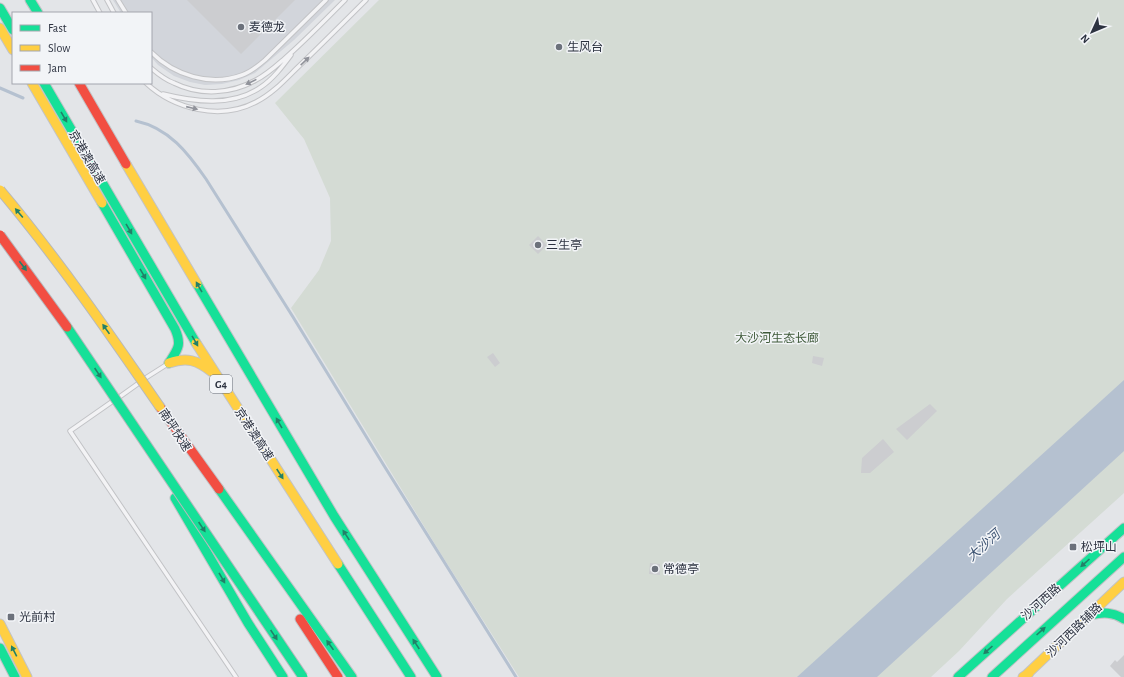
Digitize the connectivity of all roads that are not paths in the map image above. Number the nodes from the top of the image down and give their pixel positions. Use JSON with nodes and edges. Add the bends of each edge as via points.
{"nodes":[{"id":1,"x":30,"y":0,"type":"edge"},
{"id":2,"x":93,"y":0,"type":"edge"},
{"id":3,"x":107,"y":0,"type":"edge"},
{"id":4,"x":118,"y":0,"type":"edge"},
{"id":5,"x":326,"y":0,"type":"edge"},
{"id":6,"x":345,"y":0,"type":"edge"},
{"id":7,"x":366,"y":0,"type":"edge"},
{"id":8,"x":0,"y":8,"type":"edge"},
{"id":9,"x":37,"y":12,"type":"edge"},
{"id":10,"x":99,"y":12,"type":"edge"},
{"id":11,"x":113,"y":12,"type":"edge"},
{"id":12,"x":125,"y":12,"type":"edge"},
{"id":13,"x":0,"y":28,"type":"edge"},
{"id":14,"x":12,"y":28,"type":"edge"},
{"id":15,"x":12,"y":48,"type":"edge"},
{"id":16,"x":293,"y":51,"type":"junction"},
{"id":17,"x":152,"y":53,"type":"edge"},
{"id":18,"x":152,"y":69,"type":"edge"},
{"id":19,"x":33,"y":84,"type":"edge"},
{"id":20,"x":45,"y":84,"type":"edge"},
{"id":21,"x":80,"y":84,"type":"edge"},
{"id":22,"x":147,"y":84,"type":"edge"},
{"id":23,"x":158,"y":93,"type":"junction"},
{"id":24,"x":0,"y":190,"type":"edge"},
{"id":25,"x":0,"y":235,"type":"edge"},
{"id":26,"x":168,"y":363,"type":"junction"},
{"id":27,"x":217,"y":377,"type":"junction"},
{"id":28,"x":160,"y":407,"type":"junction"},
{"id":29,"x":132,"y":423,"type":"junction"},
{"id":30,"x":1124,"y":528,"type":"edge"},
{"id":31,"x":1124,"y":557,"type":"edge"},
{"id":32,"x":1124,"y":582,"type":"edge"},
{"id":33,"x":1091,"y":614,"type":"junction"},
{"id":34,"x":1124,"y":619,"type":"edge"},
{"id":35,"x":0,"y":624,"type":"edge"},
{"id":36,"x":0,"y":648,"type":"edge"},
{"id":37,"x":971,"y":665,"type":"junction"},
{"id":38,"x":1025,"y":676,"type":"edge"},
{"id":39,"x":15,"y":677,"type":"edge"},
{"id":40,"x":27,"y":677,"type":"edge"},
{"id":41,"x":236,"y":677,"type":"edge"},
{"id":42,"x":283,"y":677,"type":"edge"},
{"id":43,"x":302,"y":677,"type":"edge"},
{"id":44,"x":338,"y":677,"type":"edge"},
{"id":45,"x":352,"y":677,"type":"edge"},
{"id":46,"x":411,"y":677,"type":"edge"},
{"id":47,"x":436,"y":677,"type":"edge"},
{"id":48,"x":958,"y":677,"type":"edge"},
{"id":49,"x":962,"y":677,"type":"edge"},
{"id":50,"x":992,"y":677,"type":"edge"}],
"edges":[{"from":1,"to":9,"type":"main road"},
{"from":2,"to":10,"type":"lane"},
{"from":3,"to":11,"type":"lane"},
{"from":4,"to":12,"type":"lane"},
{"from":5,"to":17,"type":"lane","via":[[277,49],[243,75],[209,79],[195,77],[168,66]]},
{"from":6,"to":16,"type":"lane"},
{"from":23,"to":7,"type":"lane","one_way":true,"via":[[186,107],[199,110],[230,110],[255,102],[275,88]]},
{"from":8,"to":14,"type":"main road"},
{"from":13,"to":15,"type":"main road"},
{"from":16,"to":18,"type":"lane","one_way":true,"via":[[257,80],[231,90],[215,92],[187,88],[173,83]]},
{"from":16,"to":23,"type":"lane","via":[[272,78],[242,96],[229,100],[202,101]]},
{"from":19,"to":26,"type":"main road","one_way":true,"via":[[176,329],[180,345]]},
{"from":20,"to":27,"type":"main road","name":"京港澳高速","number":"G4","one_way":true},
{"from":47,"to":21,"type":"main road","number":"G4","one_way":true,"via":[[334,516]]},
{"from":22,"to":23,"type":"lane"},
{"from":28,"to":24,"type":"main road","name":"南坪快速","one_way":true,"bridge":true,"via":[[45,244]]},
{"from":25,"to":29,"type":"main road","one_way":true,"bridge":true},
{"from":26,"to":27,"type":"main road","via":[[183,358],[192,360]]},
{"from":26,"to":41,"type":"lane","via":[[70,430]]},
{"from":27,"to":46,"type":"main road","name":"京港澳高速","number":"G4","one_way":true},
{"from":28,"to":44,"type":"main road","name":"南坪快速"},
{"from":45,"to":28,"type":"main road","one_way":true},
{"from":29,"to":42,"type":"main road","one_way":true,"bridge":true,"via":[[248,623]]},
{"from":29,"to":43,"type":"main road","one_way":true,"bridge":true},
{"from":30,"to":37,"type":"main road","name":"沙河西路","one_way":true},
{"from":50,"to":31,"type":"main road","name":"沙河西路","one_way":true},
{"from":32,"to":33,"type":"main road","name":"沙河西路辅路"},
{"from":33,"to":34,"type":"main road","via":[[1110,612]]},
{"from":33,"to":38,"type":"main road","name":"沙河西路辅路"},
{"from":40,"to":35,"type":"main road","one_way":true},
{"from":36,"to":39,"type":"main road"},
{"from":37,"to":48,"type":"main road","name":"沙河西路"},
{"from":37,"to":49,"type":"main road"}]}
